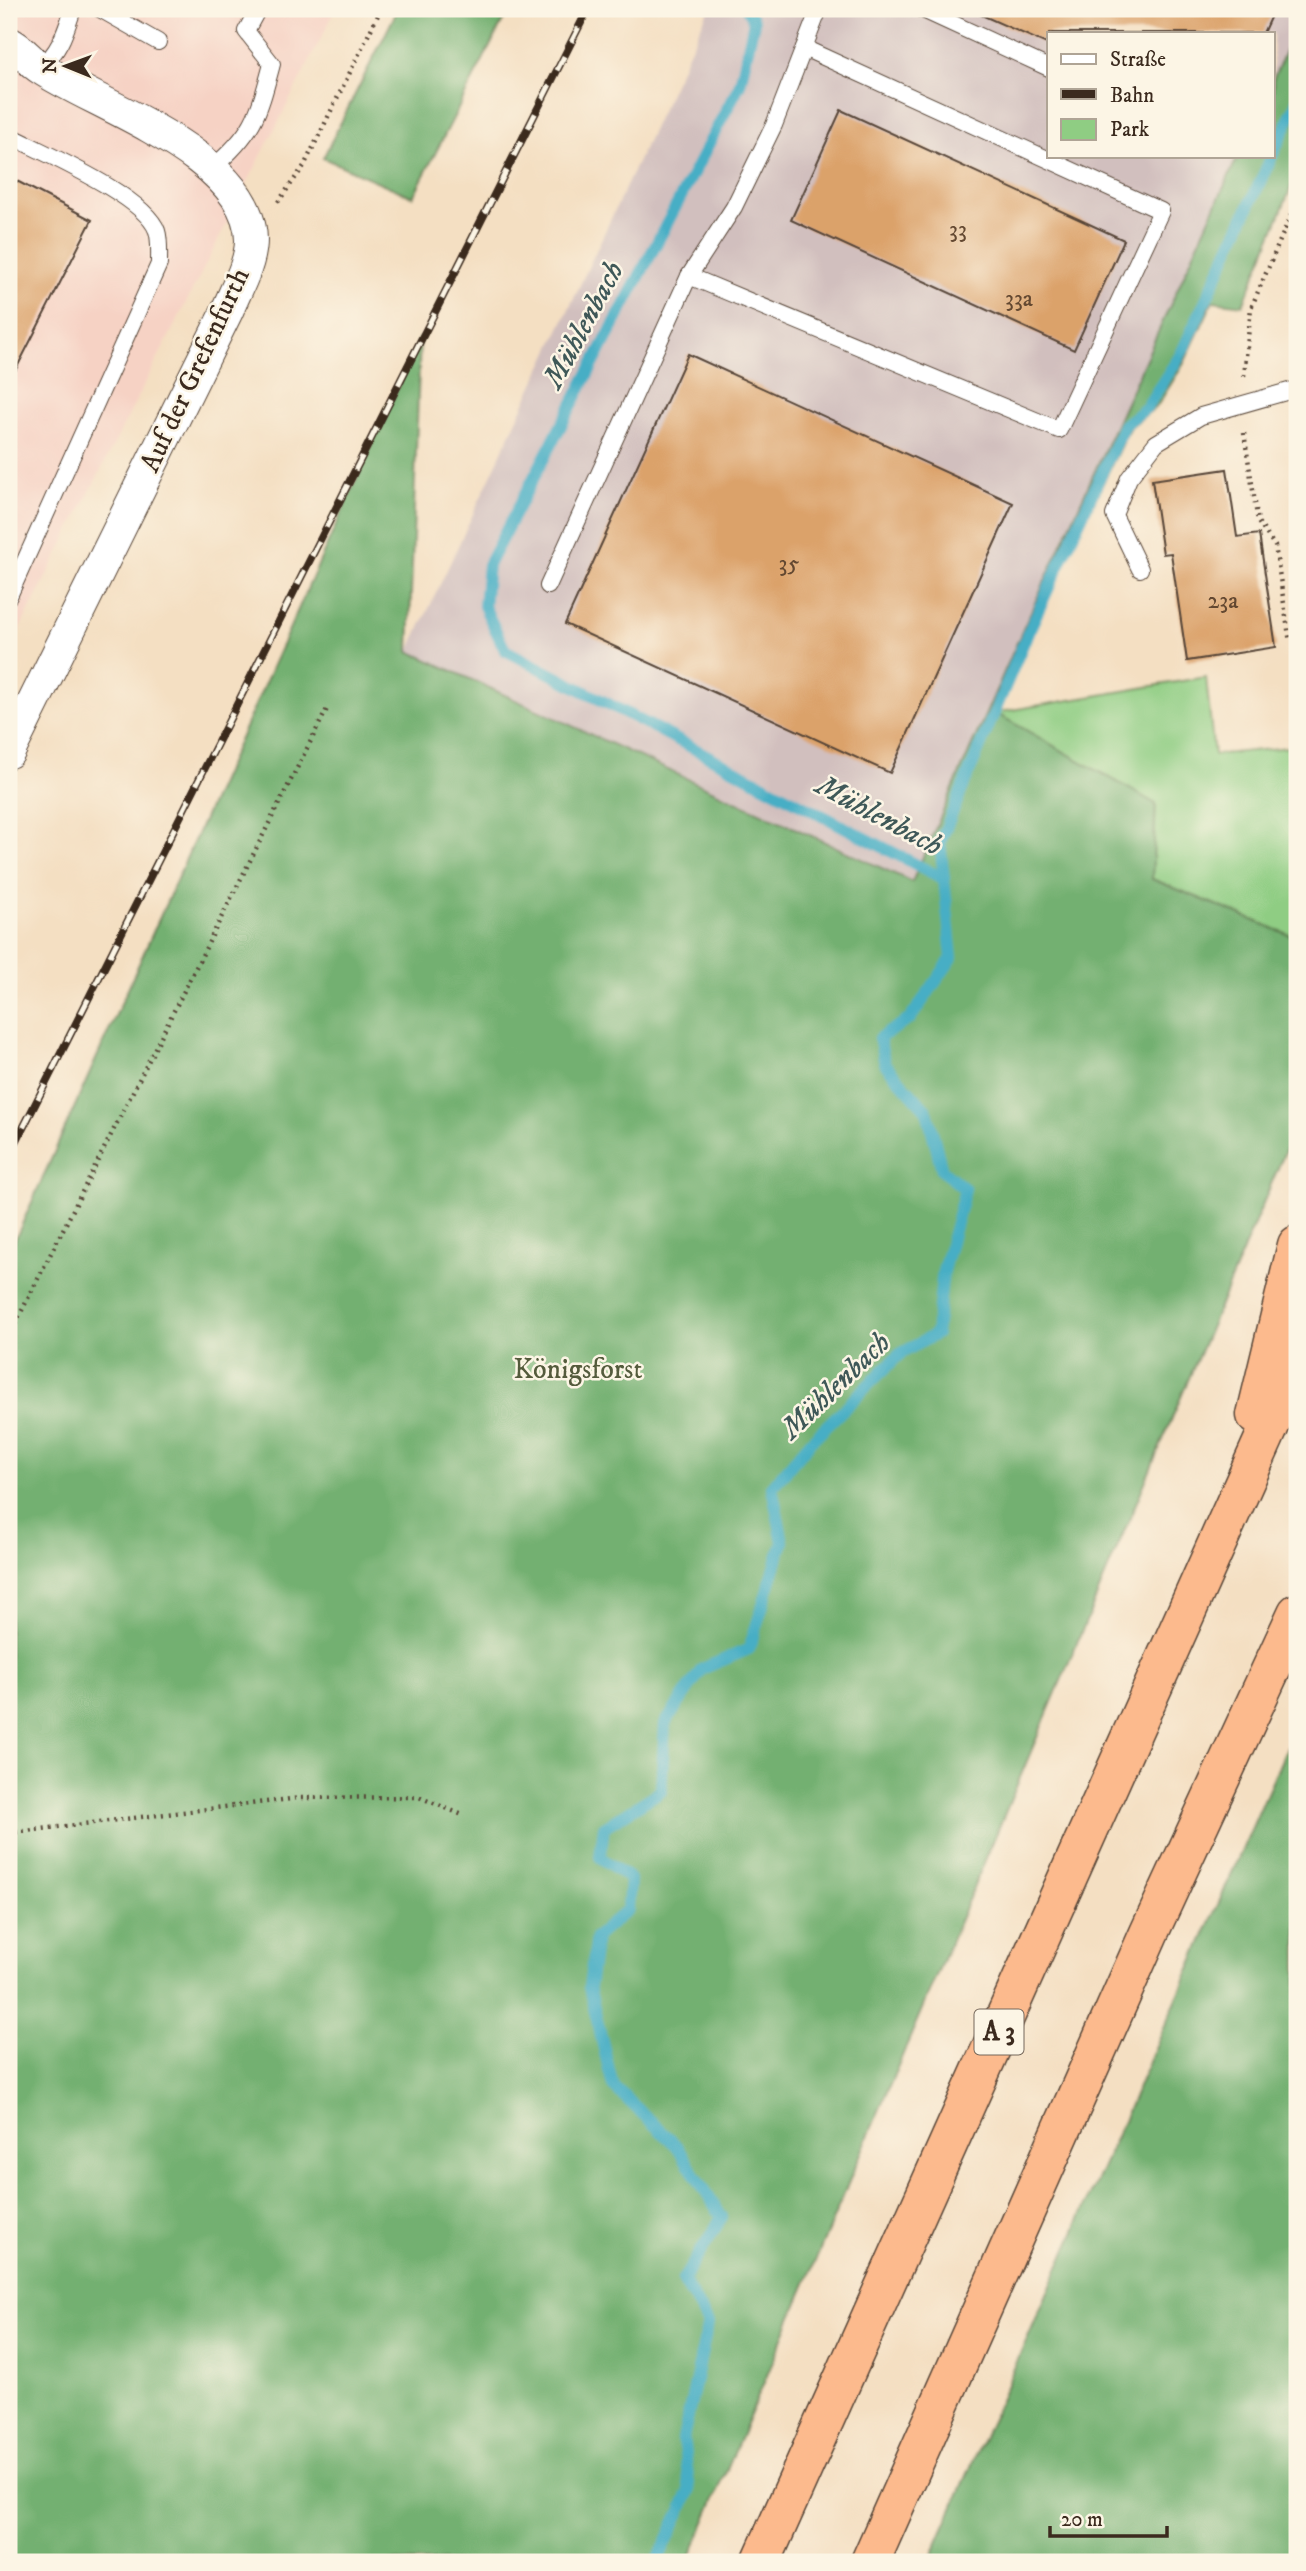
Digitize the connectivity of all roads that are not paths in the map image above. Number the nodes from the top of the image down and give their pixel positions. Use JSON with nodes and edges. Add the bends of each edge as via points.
{"nodes":[{"id":1,"x":73,"y":9,"type":"edge"},
{"id":2,"x":100,"y":9,"type":"edge"},
{"id":3,"x":258,"y":9,"type":"edge"},
{"id":4,"x":820,"y":9,"type":"edge"},
{"id":5,"x":921,"y":9,"type":"edge"},
{"id":6,"x":158,"y":42,"type":"dead end"},
{"id":7,"x":9,"y":43,"type":"edge"},
{"id":8,"x":804,"y":48,"type":"junction"},
{"id":9,"x":1047,"y":67,"type":"edge"},
{"id":10,"x":40,"y":68,"type":"junction"},
{"id":11,"x":9,"y":69,"type":"edge"},
{"id":12,"x":9,"y":135,"type":"edge"},
{"id":13,"x":212,"y":169,"type":"junction"},
{"id":14,"x":689,"y":276,"type":"junction"},
{"id":15,"x":1289,"y":391,"type":"dead end"},
{"id":16,"x":1140,"y":569,"type":"dead end"},
{"id":17,"x":548,"y":586,"type":"dead end"},
{"id":18,"x":9,"y":596,"type":"edge"},
{"id":19,"x":9,"y":752,"type":"edge"},
{"id":20,"x":1297,"y":1245,"type":"edge"},
{"id":21,"x":1297,"y":1365,"type":"edge"},
{"id":22,"x":1236,"y":1503,"type":"junction"},
{"id":23,"x":1297,"y":1613,"type":"edge"},
{"id":24,"x":761,"y":2562,"type":"edge"},
{"id":25,"x":870,"y":2562,"type":"edge"}],
"edges":[{"from":1,"to":10,"type":"lane","via":[[54,56]]},
{"from":2,"to":6,"type":"lane"},
{"from":3,"to":13,"type":"lane","via":[[246,31],[272,64],[258,117],[235,149]]},
{"from":4,"to":8,"type":"lane"},
{"from":5,"to":9,"type":"lane"},
{"from":7,"to":10,"type":"street","name":"Auf der Grefenfurth"},
{"from":8,"to":14,"type":"lane","via":[[774,125],[734,207]]},
{"from":8,"to":14,"type":"lane","via":[[1161,211],[1059,430]]},
{"from":10,"to":11,"type":"street"},
{"from":10,"to":13,"type":"street","name":"Auf der Grefenfurth","via":[[183,146]]},
{"from":12,"to":18,"type":"lane","via":[[110,187],[145,211],[157,231],[159,264]]},
{"from":13,"to":19,"type":"street","name":"Auf der Grefenfurth","via":[[245,214],[251,240],[245,268]]},
{"from":14,"to":17,"type":"lane"},
{"from":15,"to":16,"type":"lane","via":[[1200,416],[1156,443],[1129,478],[1114,515]]},
{"from":20,"to":22,"type":"highway"},
{"from":21,"to":22,"type":"highway","number":"A 3"},
{"from":22,"to":24,"type":"highway","number":"A 3"},
{"from":23,"to":25,"type":"highway","via":[[1149,1933]]}]}
